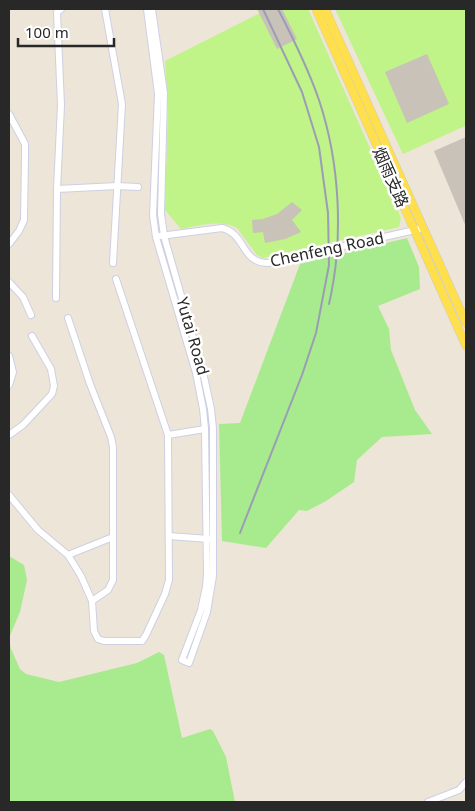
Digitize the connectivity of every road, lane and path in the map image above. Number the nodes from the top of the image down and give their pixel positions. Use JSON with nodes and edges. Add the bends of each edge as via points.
{"nodes":[{"id":1,"x":61,"y":9,"type":"edge"},
{"id":2,"x":105,"y":9,"type":"edge"},
{"id":3,"x":147,"y":9,"type":"edge"},
{"id":4,"x":152,"y":9,"type":"edge"},
{"id":5,"x":316,"y":9,"type":"edge"},
{"id":6,"x":325,"y":9,"type":"edge"},
{"id":7,"x":9,"y":114,"type":"edge"},
{"id":8,"x":117,"y":186,"type":"junction"},
{"id":9,"x":138,"y":187,"type":"dead end"},
{"id":10,"x":57,"y":189,"type":"junction"},
{"id":11,"x":424,"y":228,"type":"junction"},
{"id":12,"x":415,"y":230,"type":"junction"},
{"id":13,"x":164,"y":236,"type":"junction"},
{"id":14,"x":156,"y":237,"type":"junction"},
{"id":15,"x":9,"y":244,"type":"edge"},
{"id":16,"x":113,"y":263,"type":"dead end"},
{"id":17,"x":116,"y":278,"type":"dead end"},
{"id":18,"x":9,"y":282,"type":"edge"},
{"id":19,"x":56,"y":298,"type":"dead end"},
{"id":20,"x":31,"y":315,"type":"dead end"},
{"id":21,"x":68,"y":318,"type":"dead end"},
{"id":22,"x":466,"y":322,"type":"edge"},
{"id":23,"x":32,"y":336,"type":"dead end"},
{"id":24,"x":466,"y":346,"type":"edge"},
{"id":25,"x":9,"y":356,"type":"edge"},
{"id":26,"x":9,"y":385,"type":"edge"},
{"id":27,"x":205,"y":429,"type":"junction"},
{"id":28,"x":168,"y":434,"type":"junction"},
{"id":29,"x":9,"y":435,"type":"edge"},
{"id":30,"x":9,"y":495,"type":"edge"},
{"id":31,"x":169,"y":536,"type":"junction"},
{"id":32,"x":113,"y":537,"type":"junction"},
{"id":33,"x":209,"y":539,"type":"junction"},
{"id":34,"x":68,"y":555,"type":"junction"},
{"id":35,"x":92,"y":601,"type":"junction"},
{"id":36,"x":186,"y":662,"type":"dead end"},
{"id":37,"x":466,"y":782,"type":"edge"},
{"id":38,"x":428,"y":802,"type":"edge"}],
"edges":[{"from":1,"to":10,"type":"street","via":[[57,12],[61,104]]},
{"from":2,"to":8,"type":"street","via":[[122,104]]},
{"from":3,"to":14,"type":"street","name":"Yutai Road","via":[[158,94],[153,215]]},
{"from":4,"to":13,"type":"street","name":"Yutai Road","via":[[164,93],[161,214]]},
{"from":5,"to":12,"type":"main road","name":"烟雨支路"},
{"from":6,"to":11,"type":"main road","name":"烟雨支路"},
{"from":7,"to":15,"type":"street","via":[[25,144],[24,220]]},
{"from":8,"to":9,"type":"street"},
{"from":8,"to":10,"type":"street"},
{"from":8,"to":16,"type":"street"},
{"from":10,"to":19,"type":"street"},
{"from":11,"to":12,"type":"street","name":"Chenfeng Road"},
{"from":11,"to":22,"type":"main road","name":"烟雨支路"},
{"from":12,"to":13,"type":"street","name":"Chenfeng Road","via":[[268,263],[260,263],[249,256],[237,236],[222,228]]},
{"from":12,"to":24,"type":"main road","name":"烟雨支路"},
{"from":13,"to":14,"type":"street","name":"Chenfeng Road"},
{"from":13,"to":33,"type":"street","name":"Yutai Road","via":[[211,409]]},
{"from":14,"to":27,"type":"street","name":"Yutai Road","via":[[196,373]]},
{"from":17,"to":28,"type":"street"},
{"from":18,"to":20,"type":"street","via":[[23,297]]},
{"from":21,"to":32,"type":"street","via":[[111,437]]},
{"from":23,"to":29,"type":"street","via":[[51,369],[54,386],[52,394]]},
{"from":25,"to":26,"type":"street","via":[[13,372]]},
{"from":27,"to":28,"type":"street"},
{"from":27,"to":33,"type":"street","name":"Yutai Road"},
{"from":28,"to":31,"type":"street"},
{"from":30,"to":34,"type":"street","via":[[38,530]]},
{"from":31,"to":33,"type":"street"},
{"from":31,"to":35,"type":"street","via":[[169,580],[142,641],[104,642],[98,639],[94,631]]},
{"from":32,"to":34,"type":"street"},
{"from":32,"to":35,"type":"street","via":[[113,580],[108,590]]},
{"from":33,"to":36,"type":"street","name":"Yutai Road","via":[[214,576],[211,594]]},
{"from":34,"to":35,"type":"street"},
{"from":37,"to":38,"type":"street","via":[[460,790]]}]}
